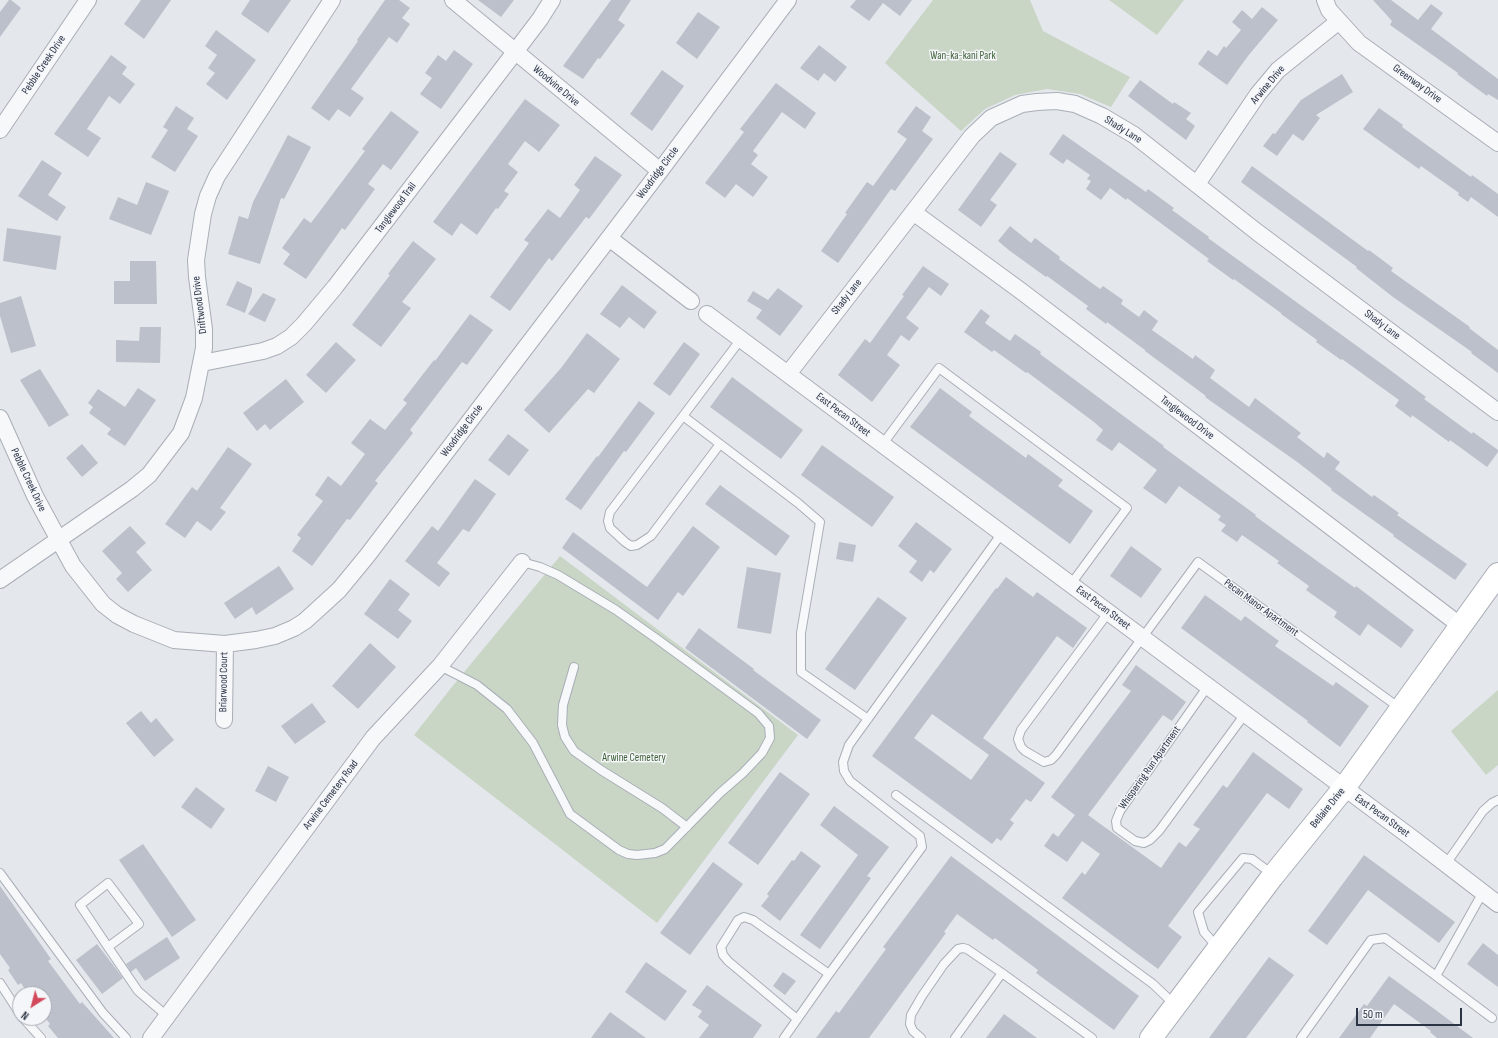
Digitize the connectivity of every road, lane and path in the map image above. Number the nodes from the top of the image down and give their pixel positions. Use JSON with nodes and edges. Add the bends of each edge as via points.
{"nodes":[{"id":1,"x":88,"y":0,"type":"edge"},
{"id":2,"x":332,"y":0,"type":"edge"},
{"id":3,"x":452,"y":0,"type":"edge"},
{"id":4,"x":552,"y":0,"type":"edge"},
{"id":5,"x":788,"y":0,"type":"edge"},
{"id":6,"x":1325,"y":0,"type":"edge"},
{"id":7,"x":1339,"y":22,"type":"junction"},
{"id":8,"x":515,"y":52,"type":"junction"},
{"id":9,"x":0,"y":130,"type":"edge"},
{"id":10,"x":1498,"y":143,"type":"edge"},
{"id":11,"x":660,"y":171,"type":"junction"},
{"id":12,"x":1197,"y":184,"type":"junction"},
{"id":13,"x":913,"y":212,"type":"junction"},
{"id":14,"x":609,"y":238,"type":"junction"},
{"id":15,"x":690,"y":301,"type":"dead end"},
{"id":16,"x":707,"y":314,"type":"dead end"},
{"id":17,"x":741,"y":339,"type":"junction"},
{"id":18,"x":202,"y":363,"type":"junction"},
{"id":19,"x":788,"y":374,"type":"junction"},
{"id":20,"x":1498,"y":412,"type":"edge"},
{"id":21,"x":683,"y":416,"type":"junction"},
{"id":22,"x":0,"y":418,"type":"edge"},
{"id":23,"x":720,"y":444,"type":"junction"},
{"id":24,"x":882,"y":445,"type":"junction"},
{"id":25,"x":1002,"y":533,"type":"junction"},
{"id":26,"x":59,"y":540,"type":"junction"},
{"id":27,"x":522,"y":562,"type":"joint"},
{"id":28,"x":1498,"y":574,"type":"edge"},
{"id":29,"x":0,"y":580,"type":"edge"},
{"id":30,"x":1070,"y":584,"type":"junction"},
{"id":31,"x":1108,"y":612,"type":"junction"},
{"id":32,"x":1461,"y":626,"type":"junction"},
{"id":33,"x":1143,"y":638,"type":"junction"},
{"id":34,"x":225,"y":644,"type":"junction"},
{"id":35,"x":440,"y":666,"type":"junction"},
{"id":36,"x":574,"y":667,"type":"dead end"},
{"id":37,"x":1208,"y":686,"type":"junction"},
{"id":38,"x":1401,"y":709,"type":"junction"},
{"id":39,"x":1245,"y":714,"type":"junction"},
{"id":40,"x":868,"y":719,"type":"junction"},
{"id":41,"x":224,"y":720,"type":"dead end"},
{"id":42,"x":1344,"y":788,"type":"junction"},
{"id":43,"x":896,"y":795,"type":"dead end"},
{"id":44,"x":1498,"y":800,"type":"edge"},
{"id":45,"x":687,"y":827,"type":"junction"},
{"id":46,"x":1446,"y":864,"type":"junction"},
{"id":47,"x":0,"y":873,"type":"edge"},
{"id":48,"x":1274,"y":875,"type":"junction"},
{"id":49,"x":1483,"y":892,"type":"junction"},
{"id":50,"x":1498,"y":904,"type":"edge"},
{"id":51,"x":108,"y":947,"type":"junction"},
{"id":52,"x":1218,"y":948,"type":"junction"},
{"id":53,"x":1002,"y":973,"type":"junction"},
{"id":54,"x":829,"y":974,"type":"junction"},
{"id":55,"x":1436,"y":976,"type":"junction"},
{"id":56,"x":0,"y":983,"type":"edge"},
{"id":57,"x":12,"y":1002,"type":"edge"},
{"id":58,"x":1175,"y":1006,"type":"junction"},
{"id":59,"x":167,"y":1016,"type":"junction"},
{"id":60,"x":1492,"y":1018,"type":"dead end"},
{"id":61,"x":797,"y":1020,"type":"junction"},
{"id":62,"x":29,"y":1026,"type":"edge"},
{"id":63,"x":37,"y":1037,"type":"edge"},
{"id":64,"x":126,"y":1038,"type":"edge"},
{"id":65,"x":151,"y":1038,"type":"edge"},
{"id":66,"x":784,"y":1038,"type":"edge"},
{"id":67,"x":921,"y":1038,"type":"edge"},
{"id":68,"x":955,"y":1038,"type":"edge"},
{"id":69,"x":1092,"y":1038,"type":"edge"},
{"id":70,"x":1151,"y":1038,"type":"edge"},
{"id":71,"x":1301,"y":1038,"type":"edge"}],
"edges":[{"from":1,"to":9,"type":"street","name":"Pebble Creek Drive"},
{"from":2,"to":18,"type":"street","name":"Driftwood Drive","via":[[217,176],[208,196],[196,260],[204,329]]},
{"from":3,"to":8,"type":"street","name":"Woodvine Drive"},
{"from":4,"to":8,"type":"street","name":"Tanglewood Trail"},
{"from":5,"to":11,"type":"street","name":"Woodridge Circle"},
{"from":6,"to":7,"type":"street"},
{"from":7,"to":10,"type":"street","name":"Greenway Drive","via":[[1359,43]]},
{"from":7,"to":12,"type":"street","name":"Arwine Drive","via":[[1278,70],[1258,94]]},
{"from":8,"to":11,"type":"street","name":"Woodvine Drive"},
{"from":8,"to":18,"type":"street","name":"Tanglewood Trail","via":[[340,281],[291,337],[263,351]]},
{"from":11,"to":14,"type":"street","name":"Woodridge Circle"},
{"from":12,"to":13,"type":"street","name":"Shady Lane","via":[[1134,135],[1102,116],[1075,104],[1057,101],[1037,102],[1022,104],[991,118],[972,136]]},
{"from":12,"to":20,"type":"street","name":"Shady Lane","via":[[1257,232]]},
{"from":13,"to":19,"type":"street","name":"Shady Lane"},
{"from":13,"to":32,"type":"street","name":"Tanglewood Drive"},
{"from":14,"to":15,"type":"street"},
{"from":14,"to":34,"type":"street","name":"Woodridge Circle","via":[[339,590],[294,628],[274,636]]},
{"from":16,"to":17,"type":"street","name":"East Pecan Street"},
{"from":17,"to":19,"type":"street","name":"East Pecan Street"},
{"from":17,"to":21,"type":"lane"},
{"from":18,"to":26,"type":"street","name":"Driftwood Drive","via":[[194,398],[181,433],[148,475]]},
{"from":19,"to":24,"type":"street","name":"East Pecan Street"},
{"from":21,"to":23,"type":"lane"},
{"from":21,"to":23,"type":"lane","via":[[610,512],[610,528],[625,542],[631,546],[637,545],[651,536]]},
{"from":22,"to":26,"type":"street","name":"Pebble Creek Drive","via":[[35,496]]},
{"from":23,"to":40,"type":"lane","via":[[820,522],[801,633],[801,672]]},
{"from":24,"to":25,"type":"street","name":"East Pecan Street"},
{"from":24,"to":30,"type":"lane","via":[[939,368],[1127,508]]},
{"from":25,"to":30,"type":"street","name":"East Pecan Street"},
{"from":25,"to":40,"type":"lane"},
{"from":26,"to":29,"type":"street","name":"Driftwood Drive"},
{"from":26,"to":34,"type":"street","name":"Woodridge Circle","via":[[73,566],[103,604],[117,615],[174,640]]},
{"from":27,"to":35,"type":"street","name":"Arwine Cemetery Road"},
{"from":27,"to":45,"type":"lane","via":[[558,576],[616,610],[758,713],[769,726],[770,738],[762,753]]},
{"from":28,"to":32,"type":"street","name":"Bellaire Drive"},
{"from":30,"to":31,"type":"street","name":"East Pecan Street"},
{"from":31,"to":33,"type":"street","name":"East Pecan Street"},
{"from":31,"to":33,"type":"lane","via":[[1021,730],[1018,739],[1025,751],[1044,762],[1051,760]]},
{"from":32,"to":38,"type":"street","name":"Bellaire Drive"},
{"from":33,"to":37,"type":"street","name":"East Pecan Street"},
{"from":33,"to":38,"type":"lane","name":"Pecan Manor Apartment","via":[[1198,562]]},
{"from":34,"to":41,"type":"street","name":"Briarwood Court"},
{"from":35,"to":45,"type":"lane","via":[[477,685],[507,709],[533,743],[570,814],[620,850],[637,856],[655,853],[665,849]]},
{"from":35,"to":59,"type":"street","name":"Arwine Cemetery Road","via":[[373,738]]},
{"from":36,"to":45,"type":"lane","via":[[563,705],[562,725],[565,737],[574,751]]},
{"from":37,"to":39,"type":"street","name":"East Pecan Street"},
{"from":37,"to":39,"type":"lane","name":"Whispering Run Apartment","via":[[1120,811],[1116,821],[1117,828],[1135,841],[1144,844],[1150,840]]},
{"from":38,"to":42,"type":"street","name":"Bellaire Drive"},
{"from":39,"to":42,"type":"street","name":"East Pecan Street"},
{"from":40,"to":54,"type":"lane","via":[[849,745],[843,762],[844,771],[850,781],[920,836],[922,846]]},
{"from":42,"to":46,"type":"street","name":"East Pecan Street"},
{"from":42,"to":48,"type":"street","name":"Bellaire Drive"},
{"from":43,"to":58,"type":"lane","via":[[1153,984]]},
{"from":44,"to":46,"type":"lane","via":[[1483,811]]},
{"from":46,"to":49,"type":"street","name":"East Pecan Street"},
{"from":47,"to":64,"type":"lane","via":[[103,1013]]},
{"from":48,"to":52,"type":"street","name":"Bellaire Drive"},
{"from":48,"to":52,"type":"lane","via":[[1252,859],[1243,858],[1198,912],[1204,932]]},
{"from":49,"to":50,"type":"street","name":"East Pecan Street"},
{"from":49,"to":55,"type":"lane"},
{"from":51,"to":51,"type":"lane","via":[[80,905],[108,883],[139,924]]},
{"from":51,"to":59,"type":"lane","via":[[138,991]]},
{"from":52,"to":58,"type":"street","name":"Bellaire Drive"},
{"from":53,"to":67,"type":"lane","via":[[967,948],[958,949],[935,977],[910,1015],[913,1031]]},
{"from":53,"to":68,"type":"lane"},
{"from":53,"to":69,"type":"lane"},
{"from":54,"to":61,"type":"lane"},
{"from":54,"to":61,"type":"lane","via":[[753,920],[744,917],[738,920],[721,947],[723,955]]},
{"from":55,"to":60,"type":"lane"},
{"from":55,"to":71,"type":"lane","via":[[1385,938],[1371,940]]},
{"from":56,"to":57,"type":"lane"},
{"from":58,"to":70,"type":"street","name":"Bellaire Drive"},
{"from":59,"to":65,"type":"street","name":"Arwine Cemetery Road"},
{"from":61,"to":66,"type":"lane"},
{"from":62,"to":63,"type":"lane"}]}
